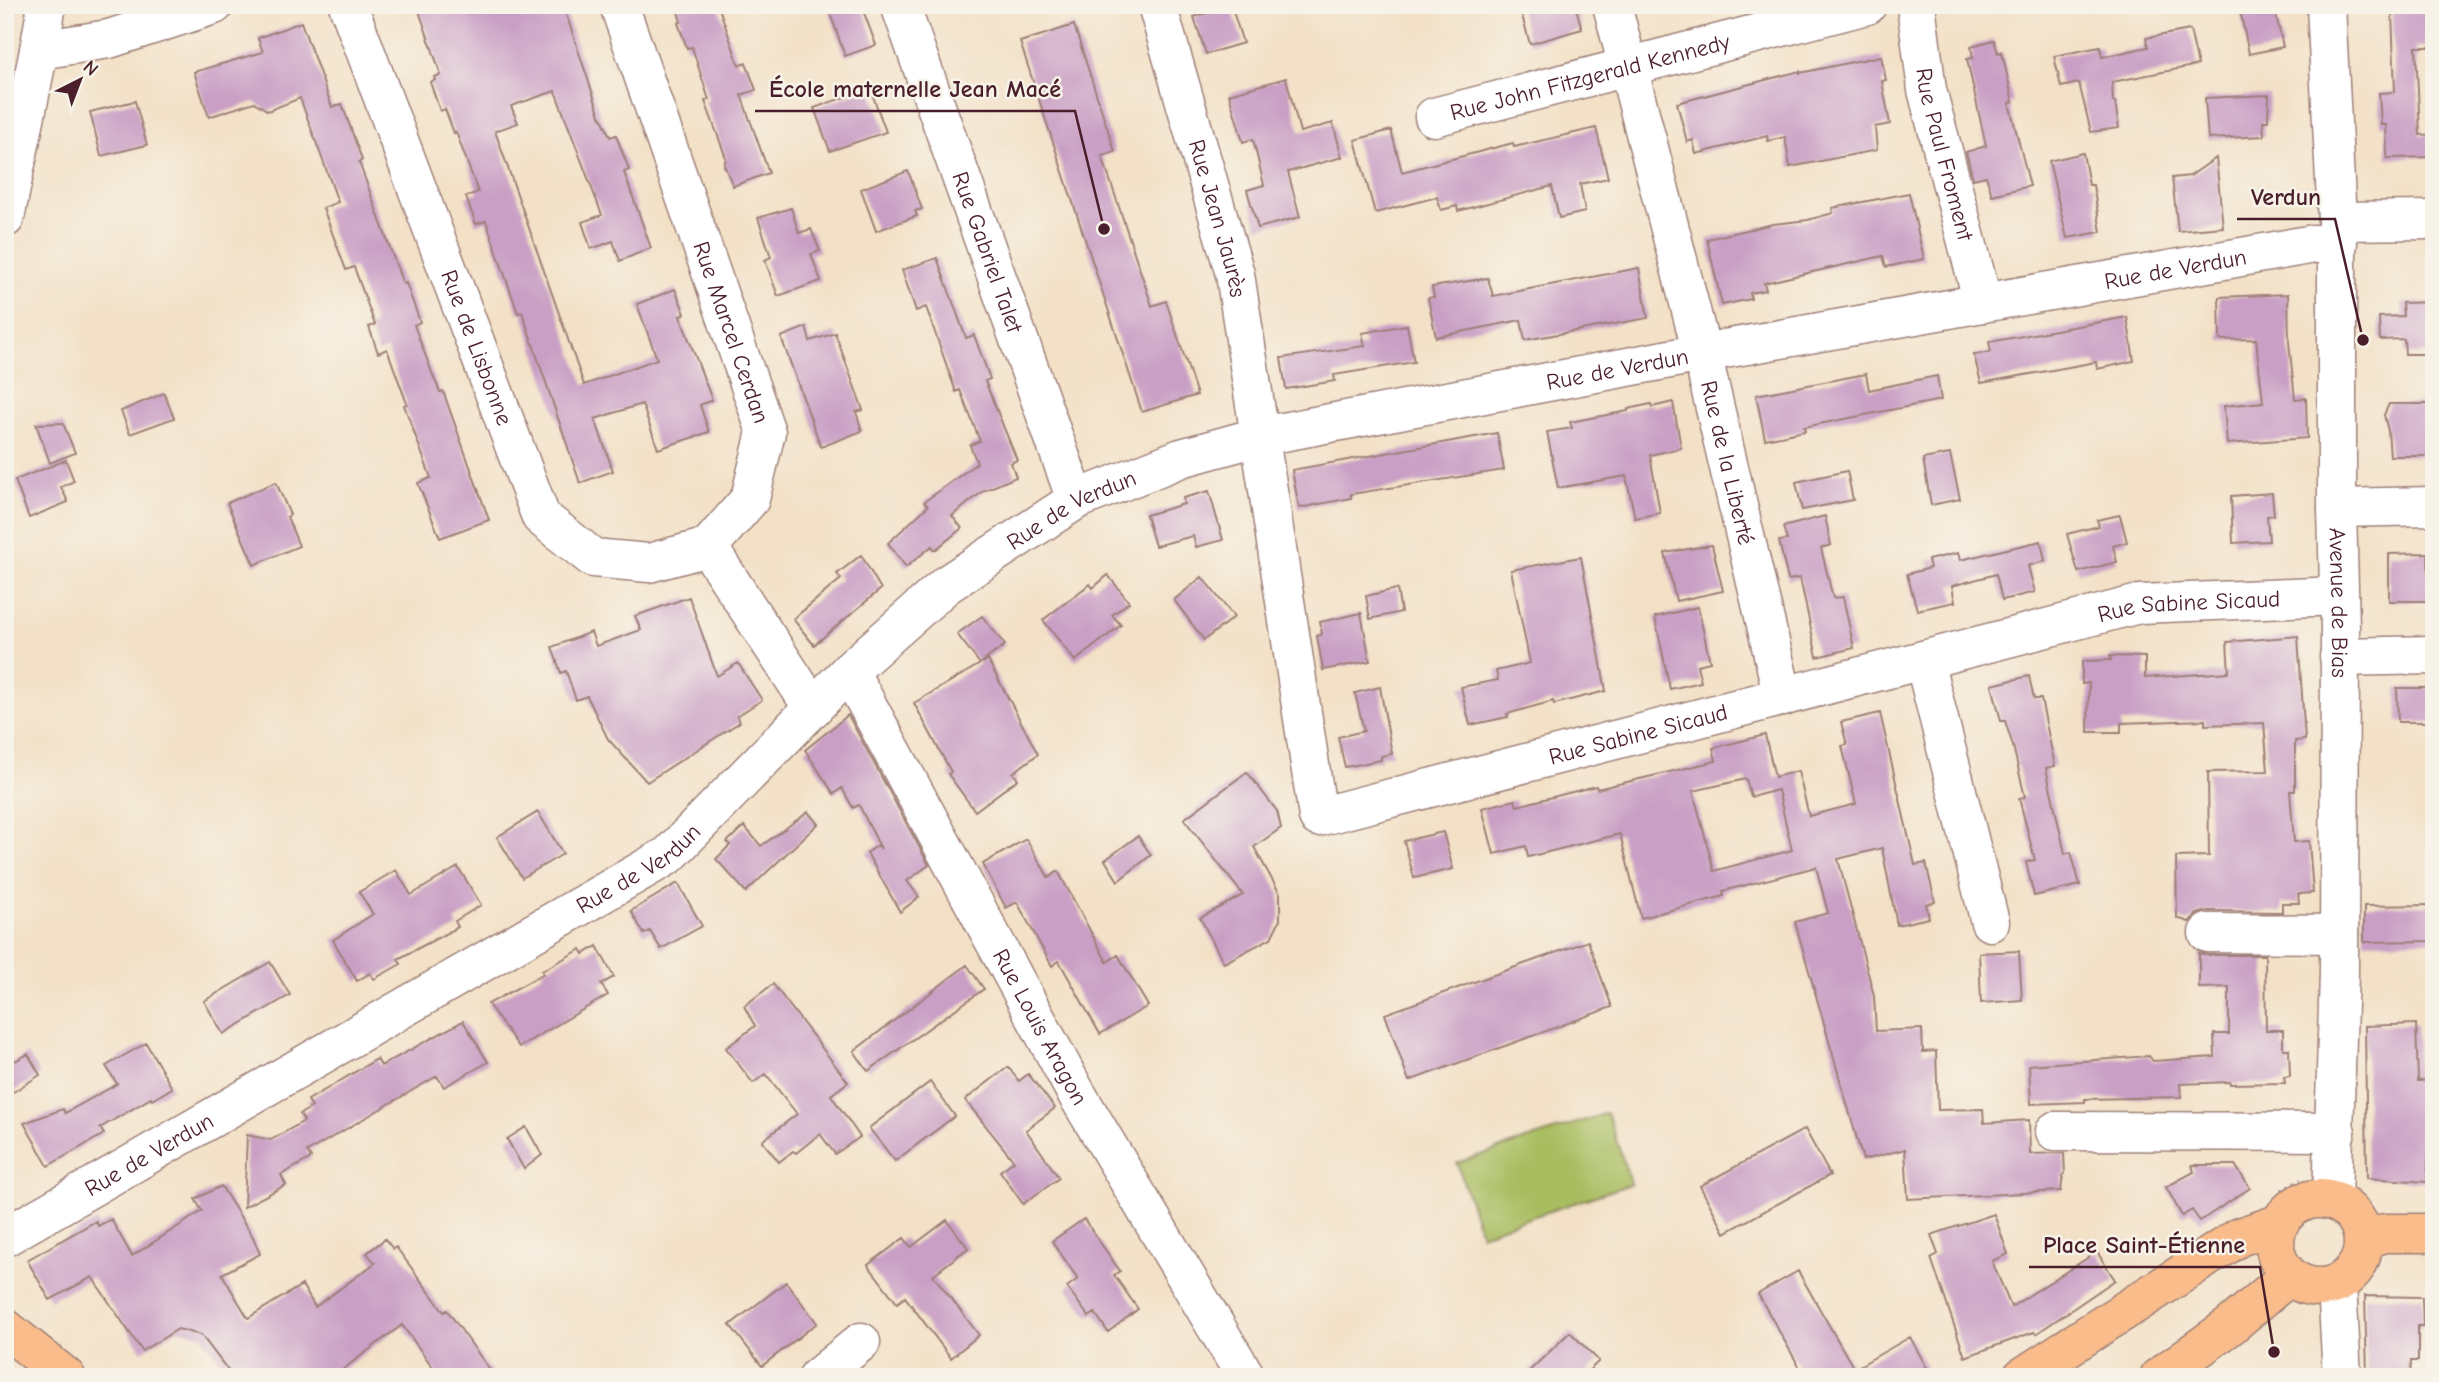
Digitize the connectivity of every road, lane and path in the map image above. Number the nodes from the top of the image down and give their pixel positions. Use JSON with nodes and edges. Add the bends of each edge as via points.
{"nodes":[{"id":1,"x":47,"y":5,"type":"edge"},
{"id":2,"x":214,"y":5,"type":"edge"},
{"id":3,"x":348,"y":5,"type":"edge"},
{"id":4,"x":619,"y":5,"type":"edge"},
{"id":5,"x":900,"y":5,"type":"edge"},
{"id":6,"x":1157,"y":5,"type":"edge"},
{"id":7,"x":1612,"y":5,"type":"edge"},
{"id":8,"x":1867,"y":5,"type":"edge"},
{"id":9,"x":1916,"y":5,"type":"edge"},
{"id":10,"x":2326,"y":5,"type":"edge"},
{"id":11,"x":39,"y":50,"type":"junction"},
{"id":12,"x":1628,"y":66,"type":"junction"},
{"id":13,"x":1434,"y":117,"type":"dead end"},
{"id":14,"x":5,"y":218,"type":"edge"},
{"id":15,"x":2434,"y":220,"type":"edge"},
{"id":16,"x":2338,"y":233,"type":"junction"},
{"id":17,"x":1983,"y":303,"type":"junction"},
{"id":18,"x":1702,"y":353,"type":"junction"},
{"id":19,"x":1261,"y":436,"type":"junction"},
{"id":20,"x":1076,"y":500,"type":"junction"},
{"id":21,"x":2434,"y":506,"type":"edge"},
{"id":22,"x":2337,"y":508,"type":"junction"},
{"id":23,"x":708,"y":547,"type":"junction"},
{"id":24,"x":2339,"y":596,"type":"junction"},
{"id":25,"x":2434,"y":655,"type":"edge"},
{"id":26,"x":2339,"y":657,"type":"junction"},
{"id":27,"x":1924,"y":660,"type":"junction"},
{"id":28,"x":849,"y":671,"type":"junction"},
{"id":29,"x":1783,"y":696,"type":"junction"},
{"id":30,"x":813,"y":708,"type":"junction"},
{"id":31,"x":1990,"y":922,"type":"dead end"},
{"id":32,"x":2208,"y":933,"type":"dead end"},
{"id":33,"x":2339,"y":934,"type":"junction"},
{"id":34,"x":2055,"y":1131,"type":"dead end"},
{"id":35,"x":2336,"y":1132,"type":"junction"},
{"id":36,"x":2333,"y":1188,"type":"junction"},
{"id":37,"x":2270,"y":1226,"type":"junction"},
{"id":38,"x":2434,"y":1233,"type":"edge"},
{"id":39,"x":5,"y":1237,"type":"edge"},
{"id":40,"x":2363,"y":1239,"type":"junction"},
{"id":41,"x":2289,"y":1276,"type":"junction"},
{"id":42,"x":2337,"y":1284,"type":"junction"},
{"id":43,"x":5,"y":1328,"type":"edge"},
{"id":44,"x":861,"y":1342,"type":"dead end"},
{"id":45,"x":66,"y":1377,"type":"edge"},
{"id":46,"x":818,"y":1377,"type":"edge"},
{"id":47,"x":1246,"y":1377,"type":"edge"},
{"id":48,"x":2022,"y":1377,"type":"edge"},
{"id":49,"x":2160,"y":1377,"type":"edge"},
{"id":50,"x":2342,"y":1377,"type":"edge"}],
"edges":[{"from":1,"to":11,"type":"street"},
{"from":2,"to":11,"type":"street","via":[[109,39]]},
{"from":3,"to":23,"type":"street","name":"Rue de Lisbonne","via":[[541,517],[593,558],[649,563]]},
{"from":4,"to":23,"type":"street","name":"Rue Marcel Cerdan","via":[[766,432],[750,499]]},
{"from":5,"to":20,"type":"street","name":"Rue Gabriel Talet"},
{"from":6,"to":19,"type":"street","name":"Rue Jean Jaurès","via":[[1235,274]]},
{"from":7,"to":12,"type":"street","name":"Rue de la Liberté"},
{"from":8,"to":12,"type":"street","name":"Rue John Fitzgerald Kennedy"},
{"from":9,"to":17,"type":"street","name":"Rue Paul Froment","via":[[1927,90]]},
{"from":10,"to":16,"type":"street","name":"Avenue de Bias"},
{"from":11,"to":14,"type":"street"},
{"from":12,"to":13,"type":"street","name":"Rue John Fitzgerald Kennedy"},
{"from":12,"to":18,"type":"street","name":"Rue de la Liberté"},
{"from":15,"to":16,"type":"street","name":"Rue de Verdun"},
{"from":16,"to":17,"type":"street","name":"Rue de Verdun","via":[[2314,244]]},
{"from":16,"to":22,"type":"street","name":"Avenue de Bias"},
{"from":17,"to":18,"type":"street","name":"Rue de Verdun"},
{"from":18,"to":19,"type":"street","name":"Rue de Verdun"},
{"from":18,"to":29,"type":"street","name":"Rue de la Liberté"},
{"from":19,"to":20,"type":"street","name":"Rue de Verdun","via":[[1181,458]]},
{"from":19,"to":29,"type":"street","name":"Rue Sabine Sicaud","via":[[1318,817]]},
{"from":20,"to":28,"type":"street","name":"Rue de Verdun","via":[[946,585]]},
{"from":21,"to":22,"type":"street"},
{"from":22,"to":24,"type":"street","name":"Avenue de Bias"},
{"from":23,"to":30,"type":"street"},
{"from":24,"to":26,"type":"street","name":"Avenue de Bias"},
{"from":24,"to":27,"type":"street","name":"Rue Sabine Sicaud","via":[[2138,604]]},
{"from":25,"to":26,"type":"street"},
{"from":26,"to":33,"type":"street","name":"Avenue de Bias"},
{"from":27,"to":29,"type":"street","name":"Rue Sabine Sicaud"},
{"from":27,"to":31,"type":"street"},
{"from":28,"to":30,"type":"street","name":"Rue de Verdun"},
{"from":28,"to":47,"type":"street","name":"Rue Louis Aragon","via":[[1075,1091]]},
{"from":30,"to":39,"type":"street","name":"Rue de Verdun","via":[[669,855]]},
{"from":32,"to":33,"type":"street"},
{"from":33,"to":35,"type":"street","name":"Avenue de Bias"},
{"from":34,"to":35,"type":"street"},
{"from":35,"to":36,"type":"street","name":"Avenue de Bias"},
{"from":36,"to":37,"type":"main road","via":[[2295,1205]]},
{"from":36,"to":37,"type":"path","via":[[2313,1175],[2294,1182],[2267,1210]]},
{"from":36,"to":40,"type":"main road","via":[[2354,1215]]},
{"from":37,"to":41,"type":"main road","via":[[2275,1252]]},
{"from":37,"to":48,"type":"main road","via":[[2239,1237]]},
{"from":38,"to":40,"type":"main road","via":[[2385,1233]]},
{"from":40,"to":42,"type":"main road","via":[[2357,1266]]},
{"from":41,"to":42,"type":"main road","via":[[2312,1287]]},
{"from":41,"to":49,"type":"main road"},
{"from":42,"to":50,"type":"street"},
{"from":43,"to":45,"type":"main road"},
{"from":44,"to":46,"type":"street"}]}
